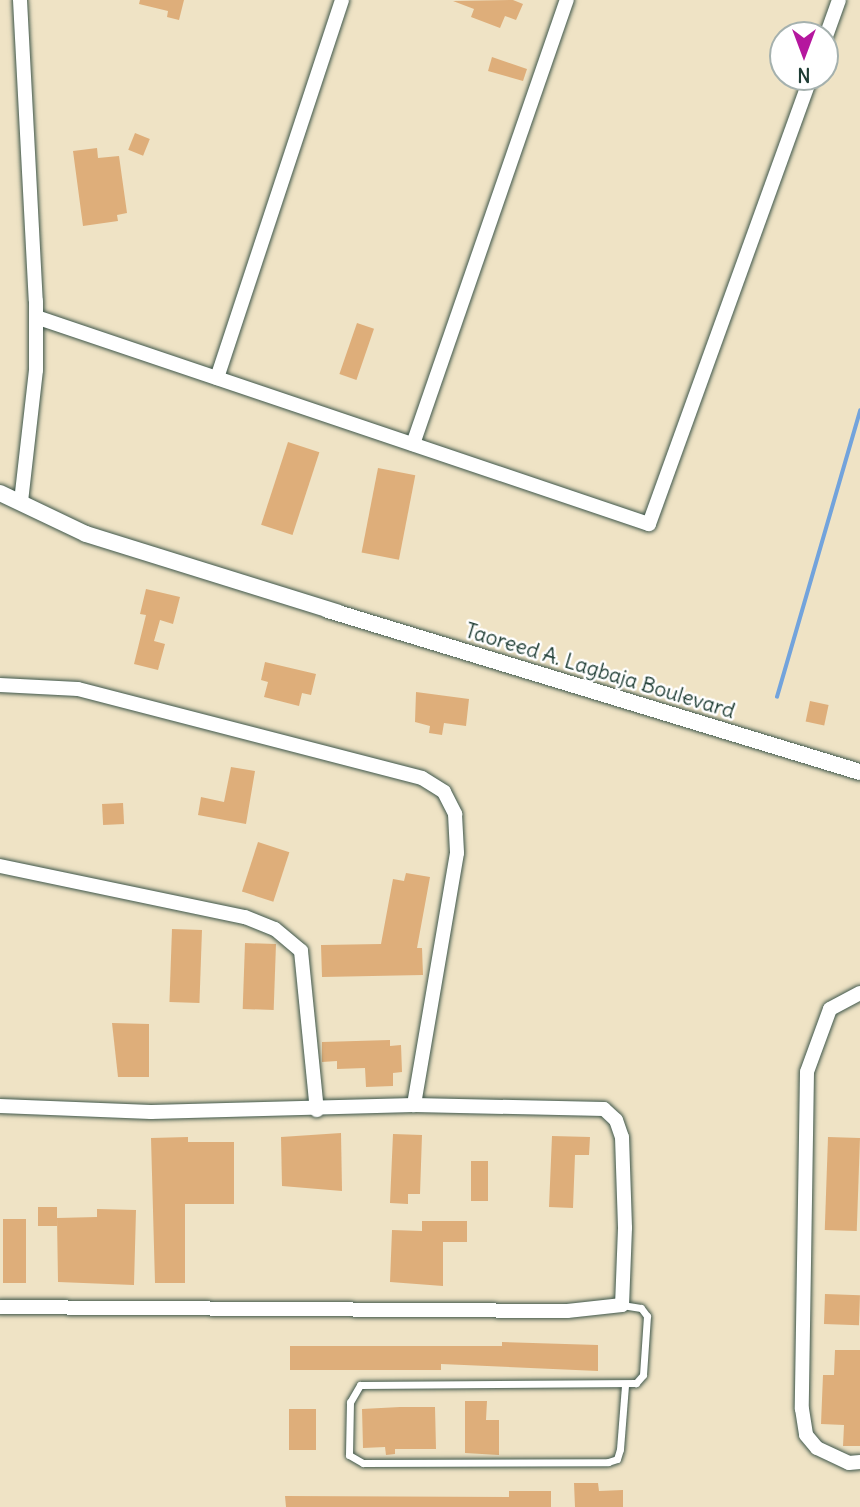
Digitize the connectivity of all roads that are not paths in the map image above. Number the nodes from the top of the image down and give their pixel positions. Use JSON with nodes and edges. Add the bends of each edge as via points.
{"nodes":[{"id":1,"x":20,"y":0,"type":"edge"},
{"id":2,"x":342,"y":0,"type":"edge"},
{"id":3,"x":568,"y":0,"type":"edge"},
{"id":4,"x":839,"y":0,"type":"edge"},
{"id":5,"x":831,"y":21,"type":"edge"},
{"id":6,"x":806,"y":91,"type":"edge"},
{"id":7,"x":36,"y":317,"type":"junction"},
{"id":8,"x":216,"y":378,"type":"junction"},
{"id":9,"x":413,"y":444,"type":"junction"},
{"id":10,"x":0,"y":493,"type":"edge"},
{"id":11,"x":21,"y":501,"type":"junction"},
{"id":12,"x":328,"y":610,"type":"junction"},
{"id":13,"x":464,"y":652,"type":"dead end"},
{"id":14,"x":0,"y":685,"type":"edge"},
{"id":15,"x":860,"y":772,"type":"edge"},
{"id":16,"x":0,"y":866,"type":"edge"},
{"id":17,"x":860,"y":993,"type":"edge"},
{"id":18,"x":414,"y":1105,"type":"junction"},
{"id":19,"x":0,"y":1106,"type":"edge"},
{"id":20,"x":317,"y":1110,"type":"junction"},
{"id":21,"x":622,"y":1305,"type":"junction"},
{"id":22,"x":0,"y":1307,"type":"edge"},
{"id":23,"x":625,"y":1386,"type":"junction"},
{"id":24,"x":860,"y":1462,"type":"edge"}],
"edges":[{"from":1,"to":7,"type":"street"},
{"from":2,"to":8,"type":"street"},
{"from":3,"to":9,"type":"street"},
{"from":4,"to":5,"type":"street"},
{"from":6,"to":9,"type":"street","via":[[649,524]]},
{"from":7,"to":8,"type":"street"},
{"from":7,"to":11,"type":"street","via":[[36,370]]},
{"from":8,"to":9,"type":"street"},
{"from":10,"to":11,"type":"street","name":"Taoreed A. Lagbaja Boulevard"},
{"from":11,"to":12,"type":"street","name":"Taoreed A. Lagbaja Boulevard","via":[[86,534]]},
{"from":12,"to":13,"type":"street","name":"Taoreed A. Lagbaja Boulevard"},
{"from":12,"to":15,"type":"street","name":"Taoreed A. Lagbaja Boulevard"},
{"from":14,"to":18,"type":"street","via":[[78,689],[422,778],[444,792],[455,814],[457,853]]},
{"from":16,"to":20,"type":"street","via":[[245,917],[275,929],[301,951]]},
{"from":17,"to":24,"type":"street","via":[[830,1009],[807,1072],[802,1409],[806,1435],[817,1448],[849,1463]]},
{"from":18,"to":20,"type":"street"},
{"from":18,"to":21,"type":"street","via":[[604,1109],[616,1120],[623,1163]]},
{"from":19,"to":20,"type":"street","via":[[151,1112]]},
{"from":21,"to":22,"type":"street","via":[[567,1311]]},
{"from":21,"to":23,"type":"lane","via":[[641,1308],[648,1329],[643,1375]]},
{"from":23,"to":23,"type":"lane","via":[[360,1385],[350,1402],[349,1455],[363,1464],[608,1462],[617,1459],[620,1449]]}]}
